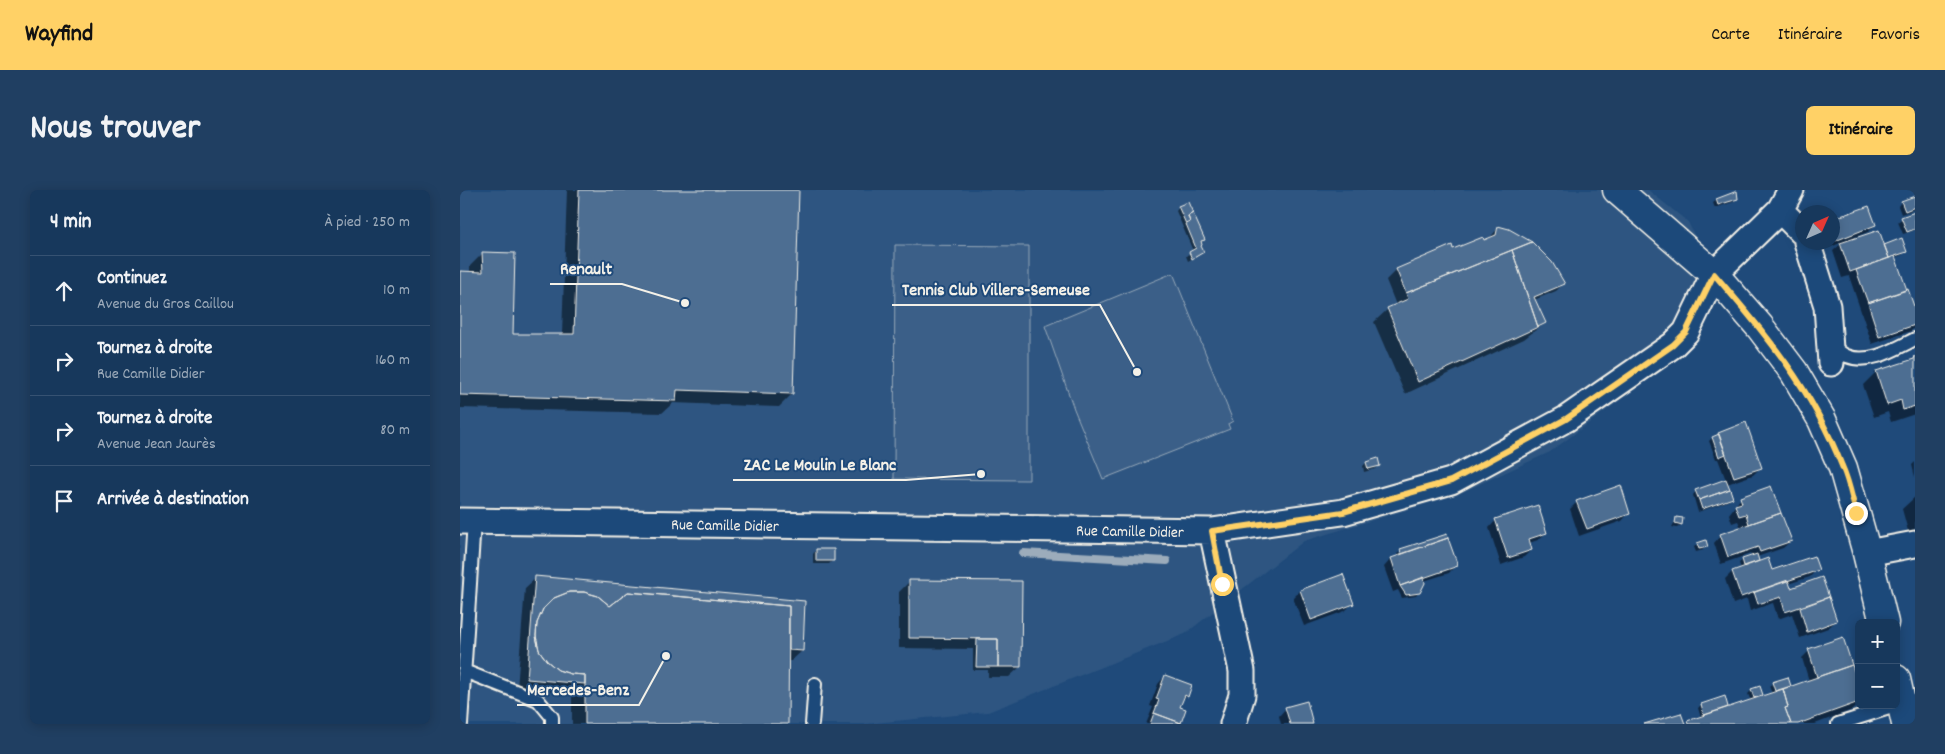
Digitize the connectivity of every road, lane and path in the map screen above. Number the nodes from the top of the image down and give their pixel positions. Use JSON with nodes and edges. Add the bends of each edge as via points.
{"nodes":[{"id":1,"x":1617,"y":190,"type":"edge"},
{"id":2,"x":1785,"y":200,"type":"edge"},
{"id":3,"x":1795,"y":219,"type":"edge"},
{"id":4,"x":1810,"y":250,"type":"edge"},
{"id":5,"x":1714,"y":274,"type":"junction"},
{"id":6,"x":1915,"y":340,"type":"edge"},
{"id":7,"x":1830,"y":353,"type":"joint"},
{"id":8,"x":467,"y":521,"type":"edge"},
{"id":9,"x":1212,"y":531,"type":"junction"},
{"id":10,"x":1915,"y":544,"type":"edge"},
{"id":11,"x":1867,"y":553,"type":"junction"},
{"id":12,"x":1883,"y":619,"type":"edge"},
{"id":13,"x":464,"y":671,"type":"junction"},
{"id":14,"x":814,"y":684,"type":"dead end"},
{"id":15,"x":1901,"y":702,"type":"edge"},
{"id":16,"x":460,"y":724,"type":"edge"},
{"id":17,"x":552,"y":724,"type":"edge"},
{"id":18,"x":812,"y":724,"type":"edge"},
{"id":19,"x":1233,"y":724,"type":"edge"},
{"id":20,"x":1838,"y":724,"type":"edge"}],
"edges":[{"from":1,"to":5,"type":"main road"},
{"from":2,"to":3,"type":"street"},
{"from":2,"to":5,"type":"street"},
{"from":4,"to":7,"type":"street","via":[[1827,306]]},
{"from":5,"to":9,"type":"street","name":"Rue Camille Didier","via":[[1686,332],[1673,345],[1566,419],[1451,481],[1343,512]]},
{"from":5,"to":11,"type":"main road","via":[[1760,327],[1822,420],[1843,468]]},
{"from":6,"to":7,"type":"lane","via":[[1889,352],[1862,359]]},
{"from":8,"to":9,"type":"street","name":"Rue Camille Didier"},
{"from":8,"to":13,"type":"lane"},
{"from":9,"to":19,"type":"street","via":[[1242,671],[1242,695]]},
{"from":10,"to":11,"type":"street"},
{"from":11,"to":12,"type":"main road"},
{"from":13,"to":16,"type":"lane"},
{"from":13,"to":17,"type":"lane","via":[[538,700],[552,717]]},
{"from":14,"to":18,"type":"lane"},
{"from":15,"to":20,"type":"lane"}]}
